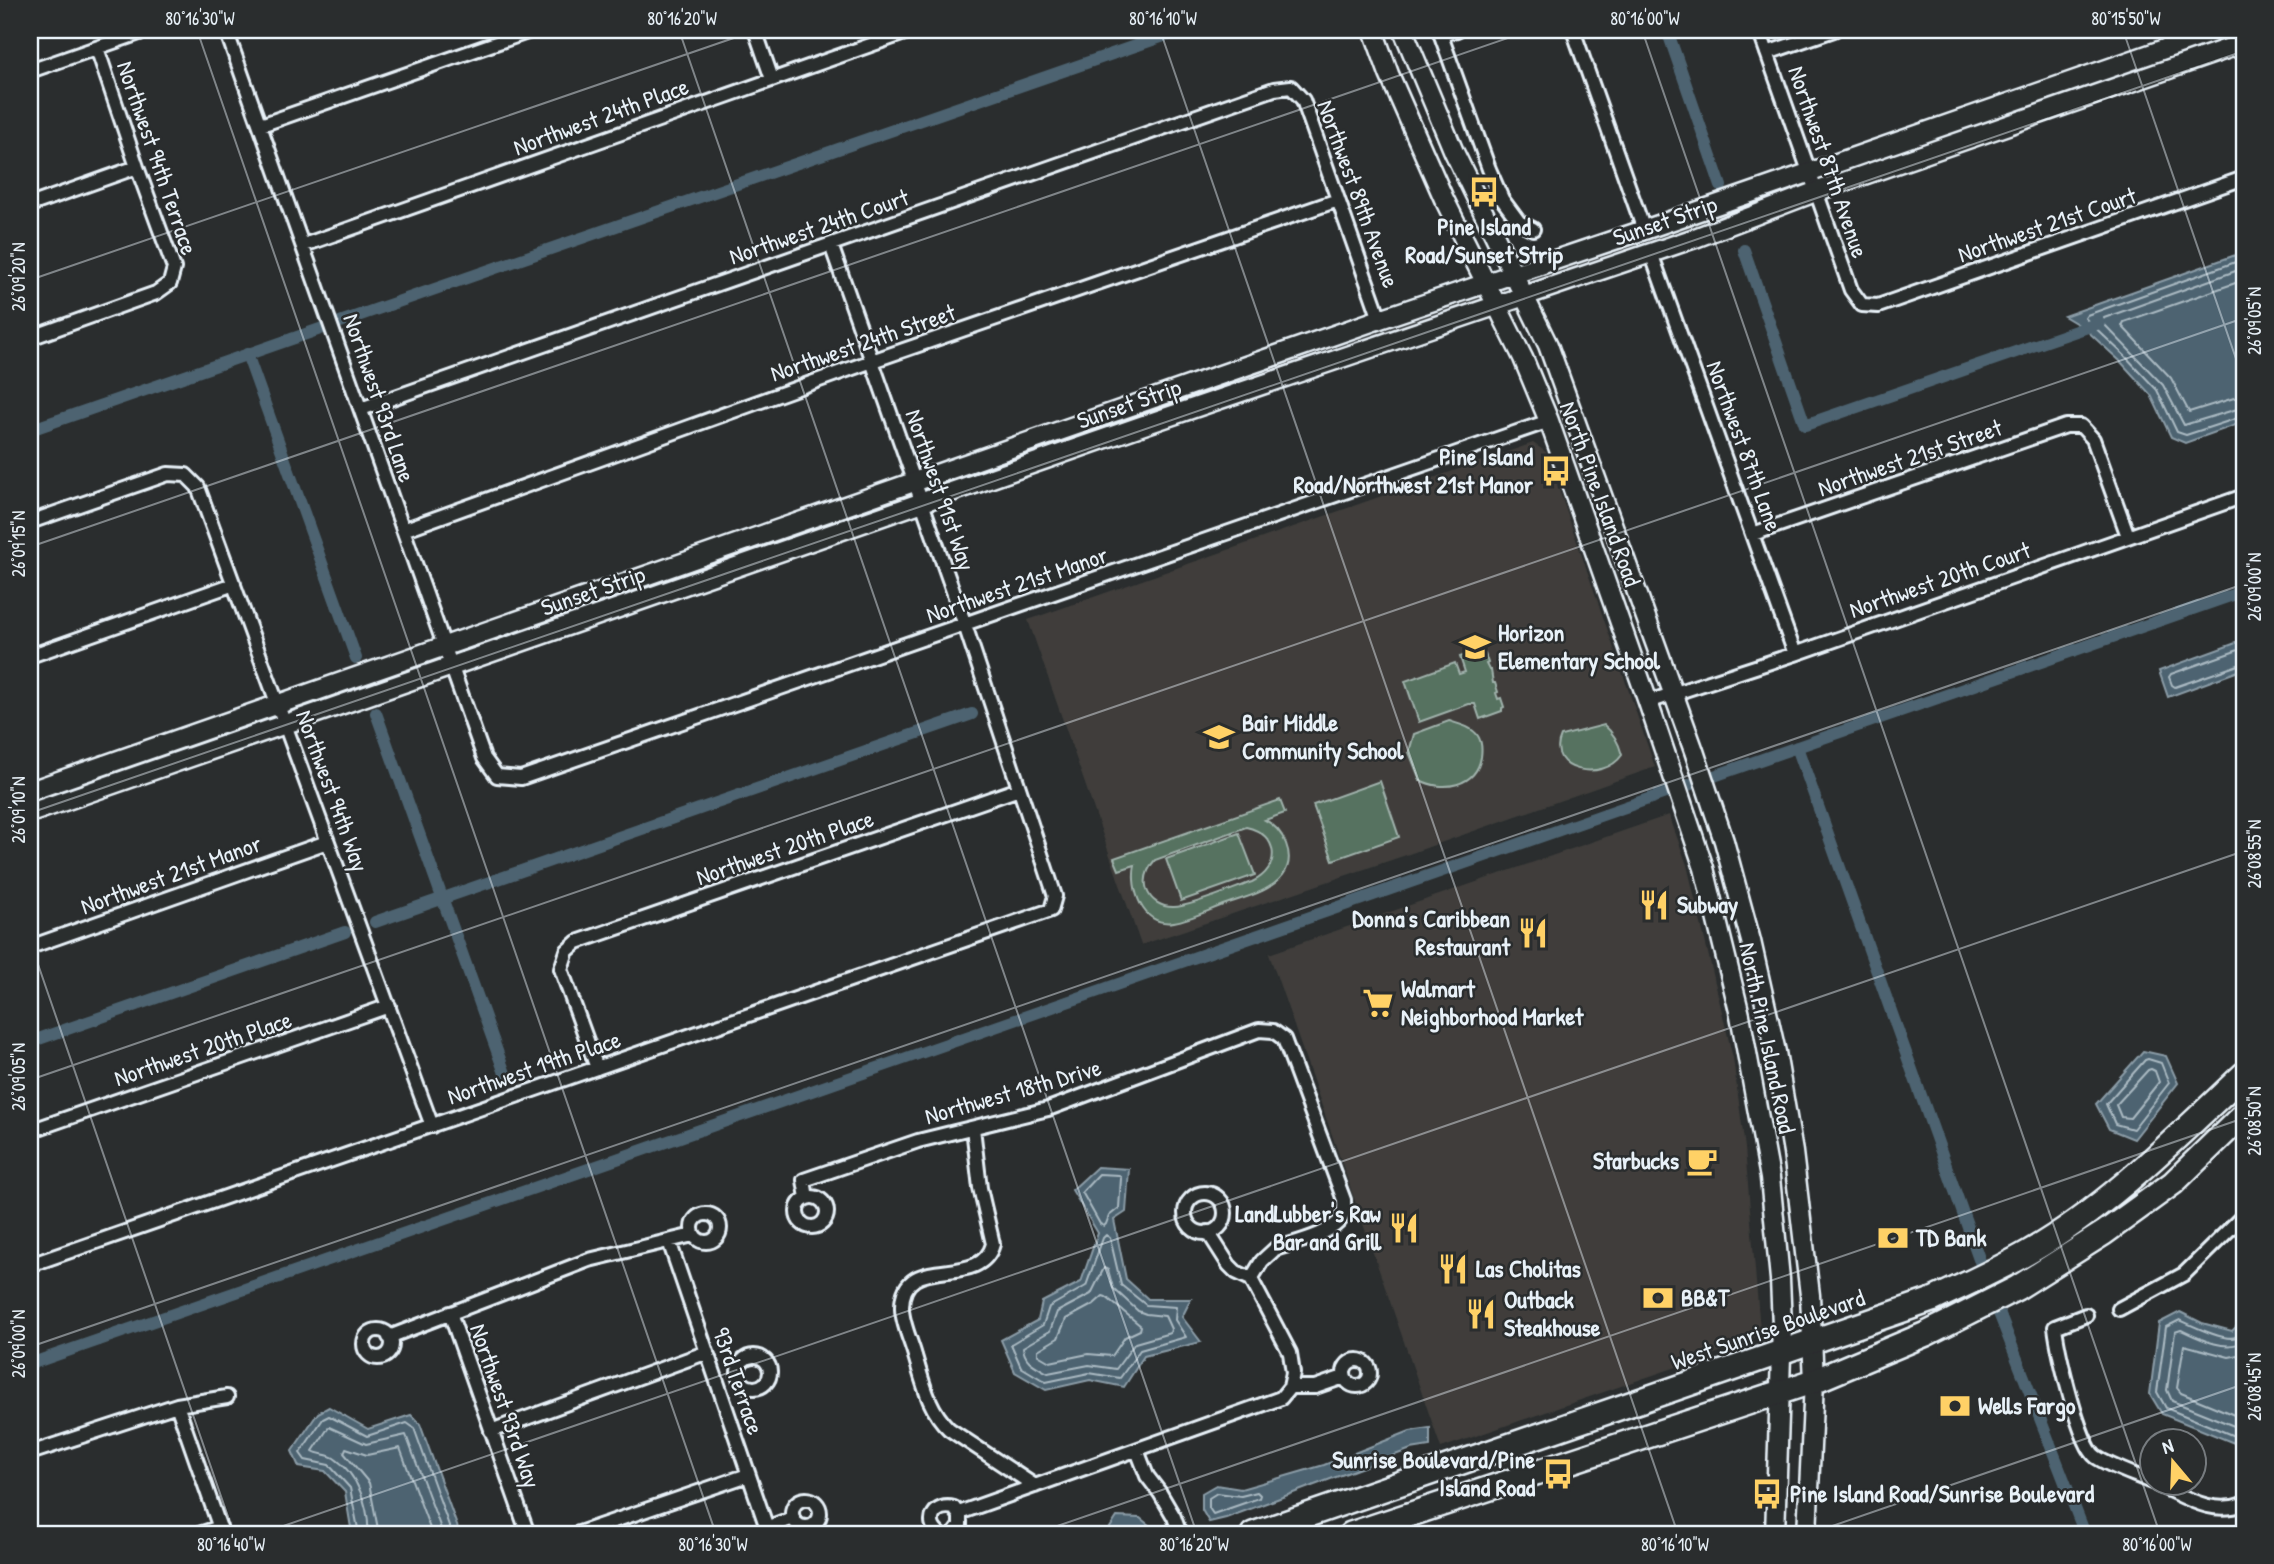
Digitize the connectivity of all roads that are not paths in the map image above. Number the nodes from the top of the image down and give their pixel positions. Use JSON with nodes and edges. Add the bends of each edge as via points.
{"nodes":[{"id":1,"x":148,"y":30,"type":"edge"},
{"id":2,"x":226,"y":30,"type":"edge"},
{"id":3,"x":533,"y":30,"type":"edge"},
{"id":4,"x":755,"y":30,"type":"edge"},
{"id":5,"x":914,"y":30,"type":"edge"},
{"id":6,"x":1373,"y":30,"type":"edge"},
{"id":7,"x":1403,"y":30,"type":"edge"},
{"id":8,"x":1457,"y":30,"type":"edge"},
{"id":9,"x":1573,"y":30,"type":"edge"},
{"id":10,"x":1759,"y":30,"type":"edge"},
{"id":11,"x":1834,"y":30,"type":"edge"},
{"id":12,"x":2219,"y":30,"type":"edge"},
{"id":13,"x":1440,"y":33,"type":"edge"},
{"id":14,"x":2244,"y":43,"type":"edge"},
{"id":15,"x":97,"y":47,"type":"junction"},
{"id":16,"x":1767,"y":53,"type":"junction"},
{"id":17,"x":30,"y":68,"type":"edge"},
{"id":18,"x":772,"y":79,"type":"junction"},
{"id":19,"x":1291,"y":87,"type":"joint"},
{"id":20,"x":261,"y":125,"type":"junction"},
{"id":21,"x":137,"y":167,"type":"junction"},
{"id":22,"x":1808,"y":173,"type":"junction"},
{"id":23,"x":2244,"y":178,"type":"edge"},
{"id":24,"x":1815,"y":192,"type":"junction"},
{"id":25,"x":1338,"y":200,"type":"junction"},
{"id":26,"x":30,"y":205,"type":"edge"},
{"id":27,"x":1533,"y":229,"type":"dead end"},
{"id":28,"x":1644,"y":230,"type":"junction"},
{"id":29,"x":303,"y":245,"type":"junction"},
{"id":30,"x":831,"y":245,"type":"junction"},
{"id":31,"x":1651,"y":253,"type":"junction"},
{"id":32,"x":1514,"y":273,"type":"junction"},
{"id":33,"x":1486,"y":282,"type":"junction"},
{"id":34,"x":1525,"y":294,"type":"junction"},
{"id":35,"x":1497,"y":304,"type":"junction"},
{"id":36,"x":1863,"y":305,"type":"joint"},
{"id":37,"x":1380,"y":319,"type":"junction"},
{"id":38,"x":30,"y":338,"type":"edge"},
{"id":39,"x":872,"y":361,"type":"junction"},
{"id":40,"x":361,"y":409,"type":"junction"},
{"id":41,"x":1549,"y":421,"type":"junction"},
{"id":42,"x":914,"y":482,"type":"junction"},
{"id":43,"x":2244,"y":496,"type":"edge"},
{"id":44,"x":922,"y":502,"type":"junction"},
{"id":45,"x":30,"y":522,"type":"edge"},
{"id":46,"x":403,"y":530,"type":"junction"},
{"id":47,"x":1753,"y":534,"type":"junction"},
{"id":48,"x":2128,"y":536,"type":"junction"},
{"id":49,"x":234,"y":584,"type":"junction"},
{"id":50,"x":965,"y":625,"type":"junction"},
{"id":51,"x":446,"y":647,"type":"junction"},
{"id":52,"x":1795,"y":654,"type":"junction"},
{"id":53,"x":30,"y":656,"type":"edge"},
{"id":54,"x":452,"y":666,"type":"junction"},
{"id":55,"x":1673,"y":694,"type":"junction"},
{"id":56,"x":1648,"y":702,"type":"junction"},
{"id":57,"x":279,"y":705,"type":"junction"},
{"id":58,"x":286,"y":724,"type":"junction"},
{"id":59,"x":498,"y":776,"type":"joint"},
{"id":60,"x":1019,"y":789,"type":"junction"},
{"id":61,"x":30,"y":792,"type":"edge"},
{"id":62,"x":30,"y":813,"type":"edge"},
{"id":63,"x":327,"y":842,"type":"junction"},
{"id":64,"x":1051,"y":910,"type":"joint"},
{"id":65,"x":30,"y":947,"type":"edge"},
{"id":66,"x":389,"y":1006,"type":"junction"},
{"id":67,"x":597,"y":1068,"type":"junction"},
{"id":68,"x":2244,"y":1074,"type":"edge"},
{"id":69,"x":2244,"y":1114,"type":"edge"},
{"id":70,"x":432,"y":1126,"type":"junction"},
{"id":71,"x":973,"y":1128,"type":"junction"},
{"id":72,"x":30,"y":1131,"type":"edge"},
{"id":73,"x":807,"y":1198,"type":"dead end"},
{"id":74,"x":2244,"y":1215,"type":"edge"},
{"id":75,"x":1208,"y":1232,"type":"dead end"},
{"id":76,"x":694,"y":1235,"type":"dead end"},
{"id":77,"x":669,"y":1241,"type":"junction"},
{"id":78,"x":30,"y":1265,"type":"edge"},
{"id":79,"x":1251,"y":1279,"type":"junction"},
{"id":80,"x":2119,"y":1309,"type":"dead end"},
{"id":81,"x":450,"y":1313,"type":"junction"},
{"id":82,"x":2086,"y":1315,"type":"dead end"},
{"id":83,"x":389,"y":1337,"type":"dead end"},
{"id":84,"x":1814,"y":1342,"type":"junction"},
{"id":85,"x":705,"y":1353,"type":"junction"},
{"id":86,"x":1782,"y":1353,"type":"junction"},
{"id":87,"x":739,"y":1377,"type":"dead end"},
{"id":88,"x":1344,"y":1377,"type":"dead end"},
{"id":89,"x":1814,"y":1381,"type":"junction"},
{"id":90,"x":716,"y":1386,"type":"junction"},
{"id":91,"x":1290,"y":1387,"type":"junction"},
{"id":92,"x":1781,"y":1392,"type":"junction"},
{"id":93,"x":228,"y":1397,"type":"dead end"},
{"id":94,"x":177,"y":1405,"type":"junction"},
{"id":95,"x":491,"y":1431,"type":"junction"},
{"id":96,"x":1137,"y":1450,"type":"junction"},
{"id":97,"x":30,"y":1453,"type":"edge"},
{"id":98,"x":748,"y":1475,"type":"junction"},
{"id":99,"x":2138,"y":1476,"type":"edge"},
{"id":100,"x":1035,"y":1486,"type":"junction"},
{"id":101,"x":2187,"y":1498,"type":"edge"},
{"id":102,"x":2244,"y":1504,"type":"edge"},
{"id":103,"x":958,"y":1513,"type":"junction"},
{"id":104,"x":793,"y":1518,"type":"dead end"},
{"id":105,"x":221,"y":1531,"type":"edge"},
{"id":106,"x":767,"y":1531,"type":"edge"},
{"id":107,"x":200,"y":1534,"type":"edge"},
{"id":108,"x":528,"y":1534,"type":"edge"},
{"id":109,"x":576,"y":1534,"type":"edge"},
{"id":110,"x":939,"y":1534,"type":"edge"},
{"id":111,"x":954,"y":1534,"type":"edge"},
{"id":112,"x":1180,"y":1534,"type":"edge"},
{"id":113,"x":1253,"y":1534,"type":"edge"},
{"id":114,"x":1351,"y":1534,"type":"edge"},
{"id":115,"x":1775,"y":1534,"type":"edge"},
{"id":116,"x":1807,"y":1534,"type":"edge"}],
"edges":[{"from":1,"to":15,"type":"street"},
{"from":2,"to":20,"type":"street","name":"Northwest 93rd Lane"},
{"from":3,"to":20,"type":"street"},
{"from":4,"to":18,"type":"street"},
{"from":5,"to":18,"type":"street","name":"Northwest 24th Place"},
{"from":6,"to":33,"type":"street","name":"North Pine Island Road","via":[[1444,199]]},
{"from":7,"to":32,"type":"street","name":"North Pine Island Road","via":[[1454,152]]},
{"from":8,"to":13,"type":"street"},
{"from":9,"to":28,"type":"street"},
{"from":10,"to":16,"type":"street","name":"Northwest 87th Avenue"},
{"from":11,"to":16,"type":"street"},
{"from":12,"to":22,"type":"street","name":"Sunset Strip"},
{"from":13,"to":27,"type":"street","via":[[1502,199],[1519,222]]},
{"from":14,"to":24,"type":"street","name":"Sunset Strip"},
{"from":15,"to":17,"type":"street"},
{"from":15,"to":21,"type":"street","name":"Northwest 94th Terrace"},
{"from":16,"to":22,"type":"street","name":"Northwest 87th Avenue"},
{"from":18,"to":29,"type":"street","name":"Northwest 24th Place"},
{"from":19,"to":25,"type":"street","name":"Northwest 89th Avenue","via":[[1303,100]]},
{"from":19,"to":30,"type":"street","name":"Northwest 24th Court","via":[[1274,89]]},
{"from":20,"to":29,"type":"street","name":"Northwest 93rd Lane"},
{"from":21,"to":26,"type":"street"},
{"from":21,"to":38,"type":"street","name":"Northwest 94th Terrace","via":[[174,268],[170,283],[156,293]]},
{"from":22,"to":24,"type":"street","name":"Northwest 87th Avenue"},
{"from":22,"to":28,"type":"street","name":"Sunset Strip"},
{"from":23,"to":36,"type":"street","name":"Northwest 21st Court","via":[[1878,306]]},
{"from":24,"to":31,"type":"street","name":"Sunset Strip"},
{"from":24,"to":36,"type":"street","name":"Northwest 87th Avenue","via":[[1851,290]]},
{"from":25,"to":37,"type":"street","name":"Northwest 89th Avenue"},
{"from":25,"to":39,"type":"street","name":"Northwest 24th Street"},
{"from":28,"to":32,"type":"street","name":"Sunset Strip"},
{"from":29,"to":40,"type":"street","name":"Northwest 93rd Lane"},
{"from":30,"to":39,"type":"street","name":"Northwest 91st Way"},
{"from":30,"to":40,"type":"street","name":"Northwest 24th Court"},
{"from":31,"to":34,"type":"street","name":"Sunset Strip"},
{"from":31,"to":47,"type":"street","name":"Northwest 87th Lane"},
{"from":32,"to":33,"type":"street","name":"Sunset Strip"},
{"from":32,"to":34,"type":"street","name":"North Pine Island Road"},
{"from":33,"to":35,"type":"street","name":"North Pine Island Road"},
{"from":33,"to":37,"type":"street","name":"Sunset Strip"},
{"from":34,"to":35,"type":"street","name":"Sunset Strip"},
{"from":34,"to":55,"type":"street","name":"North Pine Island Road","via":[[1561,380]]},
{"from":35,"to":41,"type":"street","name":"North Pine Island Road"},
{"from":35,"to":44,"type":"street","name":"Sunset Strip"},
{"from":37,"to":42,"type":"street","name":"Sunset Strip"},
{"from":39,"to":42,"type":"street","name":"Northwest 91st Way"},
{"from":39,"to":46,"type":"street","name":"Northwest 24th Street"},
{"from":40,"to":46,"type":"street","name":"Northwest 93rd Lane"},
{"from":41,"to":50,"type":"street","name":"Northwest 21st Manor"},
{"from":41,"to":56,"type":"street","name":"North Pine Island Road"},
{"from":42,"to":44,"type":"street","name":"Northwest 91st Way"},
{"from":42,"to":51,"type":"street","name":"Sunset Strip"},
{"from":43,"to":48,"type":"street","name":"Northwest 20th Court"},
{"from":44,"to":50,"type":"street","name":"Northwest 91st Way"},
{"from":44,"to":54,"type":"street","name":"Sunset Strip"},
{"from":45,"to":49,"type":"street","name":"Northwest 94th Way","via":[[168,474],[186,475],[198,487]]},
{"from":46,"to":51,"type":"street","name":"Northwest 93rd Lane"},
{"from":47,"to":48,"type":"street","name":"Northwest 21st Street","via":[[2066,426],[2081,425],[2093,439]]},
{"from":47,"to":52,"type":"street","name":"Northwest 87th Lane"},
{"from":48,"to":52,"type":"street","name":"Northwest 20th Court"},
{"from":49,"to":53,"type":"street"},
{"from":49,"to":57,"type":"street","name":"Northwest 94th Way"},
{"from":50,"to":59,"type":"street","name":"Northwest 21st Manor","via":[[521,778]]},
{"from":50,"to":60,"type":"street","name":"Northwest 91st Way"},
{"from":51,"to":54,"type":"street","name":"Northwest 93rd Lane"},
{"from":51,"to":57,"type":"street","name":"Sunset Strip"},
{"from":52,"to":55,"type":"street","name":"Northwest 20th Court"},
{"from":54,"to":58,"type":"street","name":"Sunset Strip"},
{"from":54,"to":59,"type":"street","name":"Northwest 93rd Lane","via":[[484,758]]},
{"from":55,"to":56,"type":"street","name":"Northwest 20th Court"},
{"from":55,"to":84,"type":"street","name":"North Pine Island Road","via":[[1724,841],[1776,1052],[1807,1258]]},
{"from":56,"to":86,"type":"street","name":"North Pine Island Road","via":[[1704,868],[1753,1076],[1770,1178]]},
{"from":57,"to":58,"type":"street","name":"Northwest 94th Way"},
{"from":57,"to":61,"type":"street","name":"Sunset Strip"},
{"from":58,"to":62,"type":"street","name":"Sunset Strip"},
{"from":58,"to":63,"type":"street","name":"Northwest 94th Way"},
{"from":60,"to":64,"type":"street","name":"Northwest 91st Way","via":[[1055,896]]},
{"from":60,"to":67,"type":"street","name":"Northwest 20th Place","via":[[577,942],[561,969]]},
{"from":63,"to":65,"type":"street","name":"Northwest 21st Manor"},
{"from":63,"to":66,"type":"street","name":"Northwest 94th Way"},
{"from":64,"to":67,"type":"street","name":"Northwest 19th Place"},
{"from":66,"to":70,"type":"street","name":"Northwest 94th Way"},
{"from":66,"to":72,"type":"street","name":"Northwest 20th Place"},
{"from":67,"to":70,"type":"street","name":"Northwest 19th Place"},
{"from":68,"to":84,"type":"highway","name":"West Sunrise Boulevard","via":[[2096,1207],[2016,1259],[1932,1300]]},
{"from":69,"to":89,"type":"highway","via":[[2173,1183],[2017,1288],[1926,1334]]},
{"from":70,"to":78,"type":"street","name":"Northwest 19th Place"},
{"from":71,"to":73,"type":"street","name":"Northwest 18th Drive","via":[[918,1141],[804,1180]]},
{"from":71,"to":79,"type":"street","name":"Northwest 18th Drive","via":[[1048,1109],[1259,1030],[1273,1031],[1284,1039],[1344,1210],[1332,1229],[1268,1254]]},
{"from":71,"to":100,"type":"street","via":[[993,1244],[990,1253],[975,1266],[915,1278],[904,1291],[902,1311],[928,1400],[938,1418]]},
{"from":74,"to":80,"type":"street","via":[[2184,1274]]},
{"from":75,"to":79,"type":"street","via":[[1229,1265]]},
{"from":76,"to":77,"type":"street"},
{"from":77,"to":81,"type":"street","via":[[589,1260]]},
{"from":77,"to":85,"type":"street","name":"93rd Terrace"},
{"from":79,"to":91,"type":"street","via":[[1290,1353]]},
{"from":81,"to":83,"type":"street","name":"Northwest 93rd Way"},
{"from":81,"to":95,"type":"street","name":"Northwest 93rd Way"},
{"from":82,"to":99,"type":"street","via":[[2055,1327],[2081,1431],[2094,1456]]},
{"from":84,"to":86,"type":"highway","name":"West Sunrise Boulevard"},
{"from":84,"to":89,"type":"street","name":"North Pine Island Road"},
{"from":85,"to":90,"type":"street","name":"93rd Terrace"},
{"from":85,"to":95,"type":"street"},
{"from":86,"to":92,"type":"street","name":"North Pine Island Road"},
{"from":86,"to":113,"type":"highway","name":"West Sunrise Boulevard"},
{"from":87,"to":90,"type":"street"},
{"from":88,"to":91,"type":"street","via":[[1315,1387]]},
{"from":89,"to":92,"type":"highway"},
{"from":89,"to":116,"type":"street","name":"North Pine Island Road"},
{"from":90,"to":98,"type":"street","name":"93rd Terrace"},
{"from":91,"to":96,"type":"street","via":[[1281,1398]]},
{"from":92,"to":114,"type":"highway"},
{"from":92,"to":115,"type":"street","name":"North Pine Island Road"},
{"from":93,"to":94,"type":"street"},
{"from":94,"to":97,"type":"street"},
{"from":94,"to":105,"type":"street"},
{"from":95,"to":108,"type":"street","name":"Northwest 93rd Way"},
{"from":96,"to":100,"type":"street"},
{"from":96,"to":112,"type":"street"},
{"from":98,"to":106,"type":"street","name":"93rd Terrace"},
{"from":98,"to":109,"type":"street"},
{"from":100,"to":103,"type":"street"},
{"from":101,"to":102,"type":"street","via":[[2213,1509]]},
{"from":103,"to":110,"type":"street","via":[[949,1507],[935,1511],[932,1525]]},
{"from":103,"to":111,"type":"street","via":[[961,1526]]},
{"from":104,"to":106,"type":"street"},
{"from":105,"to":107,"type":"street"}]}
